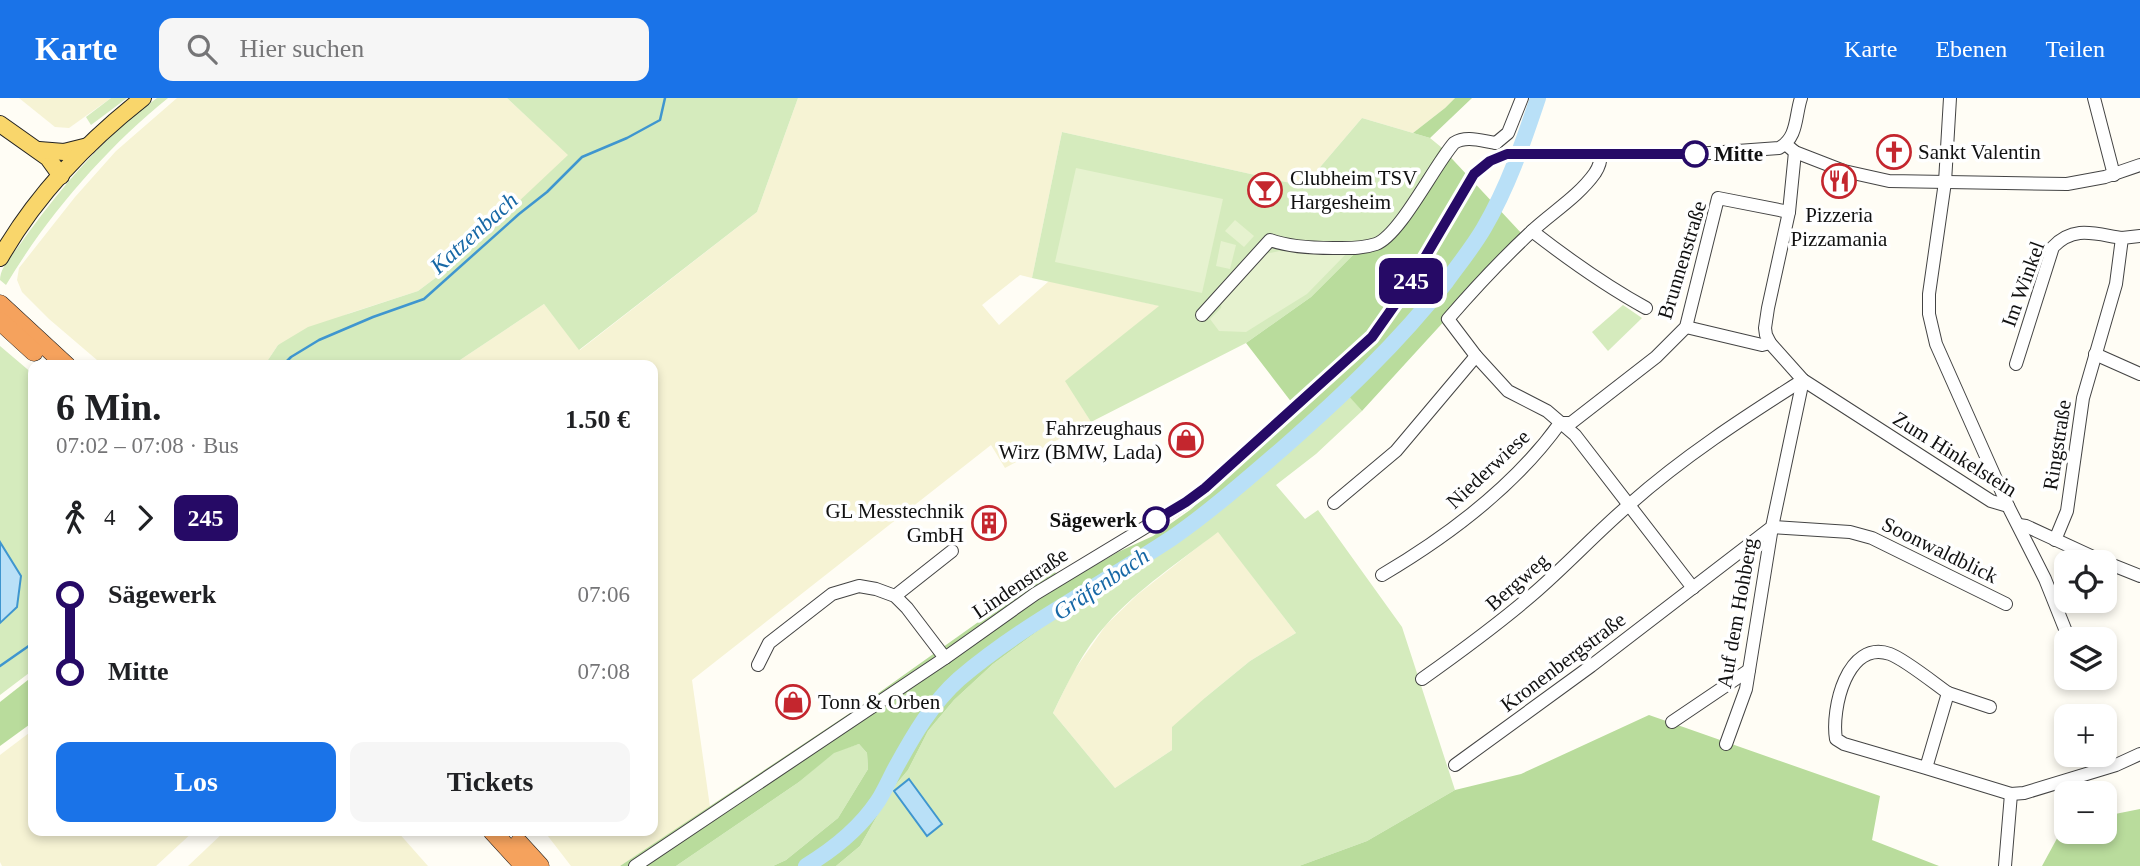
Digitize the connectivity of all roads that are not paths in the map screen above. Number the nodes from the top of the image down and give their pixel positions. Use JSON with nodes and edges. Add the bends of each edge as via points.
{"nodes":[{"id":1,"x":143,"y":98,"type":"edge"},
{"id":2,"x":1522,"y":98,"type":"edge"},
{"id":3,"x":1801,"y":98,"type":"edge"},
{"id":4,"x":1950,"y":98,"type":"edge"},
{"id":5,"x":2094,"y":98,"type":"edge"},
{"id":6,"x":4,"y":127,"type":"edge"},
{"id":7,"x":1496,"y":143,"type":"junction"},
{"id":8,"x":88,"y":146,"type":"junction"},
{"id":9,"x":1790,"y":148,"type":"junction"},
{"id":10,"x":37,"y":149,"type":"junction"},
{"id":11,"x":1601,"y":153,"type":"junction"},
{"id":12,"x":1503,"y":155,"type":"junction"},
{"id":13,"x":2140,"y":165,"type":"edge"},
{"id":14,"x":2114,"y":175,"type":"junction"},
{"id":15,"x":59,"y":178,"type":"junction"},
{"id":16,"x":1945,"y":182,"type":"junction"},
{"id":17,"x":1789,"y":212,"type":"junction"},
{"id":18,"x":1532,"y":230,"type":"junction"},
{"id":19,"x":2140,"y":236,"type":"edge"},
{"id":20,"x":2122,"y":239,"type":"junction"},
{"id":21,"x":0,"y":258,"type":"edge"},
{"id":22,"x":1646,"y":308,"type":"dead end"},
{"id":23,"x":1,"y":310,"type":"edge"},
{"id":24,"x":1202,"y":315,"type":"dead end"},
{"id":25,"x":1686,"y":327,"type":"junction"},
{"id":26,"x":1770,"y":343,"type":"junction"},
{"id":27,"x":2095,"y":354,"type":"junction"},
{"id":28,"x":1476,"y":356,"type":"junction"},
{"id":29,"x":45,"y":360,"type":"edge"},
{"id":30,"x":60,"y":360,"type":"edge"},
{"id":31,"x":2016,"y":364,"type":"dead end"},
{"id":32,"x":2140,"y":374,"type":"edge"},
{"id":33,"x":1803,"y":380,"type":"junction"},
{"id":34,"x":1560,"y":424,"type":"junction"},
{"id":35,"x":1334,"y":503,"type":"dead end"},
{"id":36,"x":1629,"y":505,"type":"junction"},
{"id":37,"x":2008,"y":506,"type":"junction"},
{"id":38,"x":2019,"y":526,"type":"junction"},
{"id":39,"x":1772,"y":527,"type":"junction"},
{"id":40,"x":2055,"y":540,"type":"junction"},
{"id":41,"x":2078,"y":550,"type":"edge"},
{"id":42,"x":953,"y":551,"type":"dead end"},
{"id":43,"x":2117,"y":567,"type":"edge"},
{"id":44,"x":1382,"y":575,"type":"dead end"},
{"id":45,"x":2140,"y":576,"type":"edge"},
{"id":46,"x":1693,"y":588,"type":"junction"},
{"id":47,"x":895,"y":596,"type":"junction"},
{"id":48,"x":2006,"y":604,"type":"dead end"},
{"id":49,"x":2064,"y":627,"type":"edge"},
{"id":50,"x":944,"y":658,"type":"junction"},
{"id":51,"x":758,"y":665,"type":"dead end"},
{"id":52,"x":1749,"y":670,"type":"junction"},
{"id":53,"x":1422,"y":679,"type":"dead end"},
{"id":54,"x":1948,"y":693,"type":"junction"},
{"id":55,"x":1990,"y":707,"type":"dead end"},
{"id":56,"x":1672,"y":722,"type":"dead end"},
{"id":57,"x":1726,"y":744,"type":"dead end"},
{"id":58,"x":2140,"y":754,"type":"edge"},
{"id":59,"x":1455,"y":765,"type":"dead end"},
{"id":60,"x":1926,"y":768,"type":"junction"},
{"id":61,"x":2011,"y":794,"type":"junction"},
{"id":62,"x":497,"y":836,"type":"edge"},
{"id":63,"x":513,"y":836,"type":"edge"},
{"id":64,"x":524,"y":866,"type":"edge"},
{"id":65,"x":540,"y":866,"type":"edge"},
{"id":66,"x":635,"y":866,"type":"edge"},
{"id":67,"x":2005,"y":866,"type":"edge"}],
"edges":[{"from":1,"to":8,"type":"main road"},
{"from":2,"to":7,"type":"street","via":[[1508,133]]},
{"from":3,"to":9,"type":"street"},
{"from":4,"to":16,"type":"street"},
{"from":5,"to":14,"type":"street"},
{"from":6,"to":10,"type":"main road"},
{"from":6,"to":15,"type":"main road"},
{"from":7,"to":12,"type":"street"},
{"from":7,"to":24,"type":"street","via":[[1471,139],[1454,143],[1394,231],[1377,244],[1329,248],[1270,240]]},
{"from":8,"to":10,"type":"main road","via":[[64,152]]},
{"from":8,"to":15,"type":"main road"},
{"from":9,"to":11,"type":"street","via":[[1682,155]]},
{"from":9,"to":16,"type":"street","via":[[1844,171],[1889,181]]},
{"from":9,"to":17,"type":"street"},
{"from":10,"to":15,"type":"main road","via":[[53,163]]},
{"from":11,"to":12,"type":"street"},
{"from":11,"to":18,"type":"street","name":"Niederwiese","via":[[1595,173]]},
{"from":12,"to":50,"type":"street","name":"Lindenstraße","via":[[1474,174],[1414,277],[1372,337],[1275,426],[1186,502],[1035,594]]},
{"from":13,"to":14,"type":"street"},
{"from":14,"to":16,"type":"street","via":[[2067,184]]},
{"from":15,"to":21,"type":"main road"},
{"from":16,"to":37,"type":"street","via":[[1929,314],[1936,344]]},
{"from":17,"to":25,"type":"street","name":"Brunnenstraße","via":[[1718,198]]},
{"from":17,"to":26,"type":"street","via":[[1765,328]]},
{"from":18,"to":22,"type":"street"},
{"from":18,"to":28,"type":"street","name":"Niederwiese","via":[[1448,319]]},
{"from":19,"to":20,"type":"street"},
{"from":20,"to":27,"type":"street","name":"Ringstraße","via":[[2116,284]]},
{"from":20,"to":31,"type":"street","name":"Im Winkel","via":[[2074,232],[2053,247]]},
{"from":23,"to":29,"type":"highway"},
{"from":23,"to":30,"type":"highway"},
{"from":25,"to":26,"type":"street"},
{"from":25,"to":34,"type":"street","name":"Brunnenstraße","via":[[1656,357],[1571,423]]},
{"from":26,"to":33,"type":"street","name":"Zum Hinkelstein"},
{"from":27,"to":32,"type":"street"},
{"from":27,"to":40,"type":"street","name":"Ringstraße","via":[[2083,398],[2067,511]]},
{"from":28,"to":34,"type":"street","name":"Niederwiese","via":[[1508,391],[1547,411]]},
{"from":28,"to":35,"type":"street","via":[[1396,451]]},
{"from":33,"to":36,"type":"street","name":"Bergweg","via":[[1751,412]]},
{"from":33,"to":37,"type":"street","name":"Zum Hinkelstein","via":[[1991,501]]},
{"from":33,"to":39,"type":"street"},
{"from":34,"to":36,"type":"street","via":[[1575,435]]},
{"from":34,"to":44,"type":"street","name":"Niederwiese","via":[[1505,485],[1458,524]]},
{"from":36,"to":46,"type":"street"},
{"from":36,"to":53,"type":"street","name":"Bergweg","via":[[1498,624]]},
{"from":37,"to":38,"type":"street","name":"Zum Hinkelstein"},
{"from":38,"to":40,"type":"street"},
{"from":38,"to":49,"type":"street","name":"Zum Hinkelstein"},
{"from":39,"to":46,"type":"street","name":"Kronenbergstraße"},
{"from":39,"to":48,"type":"street","name":"Soonwaldblick","via":[[1850,532],[1872,538]]},
{"from":39,"to":52,"type":"street","name":"Auf dem Hohberg"},
{"from":40,"to":41,"type":"street"},
{"from":42,"to":47,"type":"street"},
{"from":43,"to":45,"type":"street"},
{"from":46,"to":59,"type":"street","name":"Kronenbergstraße"},
{"from":47,"to":50,"type":"street"},
{"from":47,"to":51,"type":"street","via":[[859,586],[832,594],[769,643]]},
{"from":50,"to":66,"type":"street","name":"Lindenstraße"},
{"from":52,"to":56,"type":"street"},
{"from":52,"to":57,"type":"street","name":"Auf dem Hohberg"},
{"from":54,"to":55,"type":"street"},
{"from":54,"to":60,"type":"street"},
{"from":54,"to":60,"type":"street","via":[[1891,654],[1875,652],[1859,659],[1847,674],[1837,700],[1836,739]]},
{"from":58,"to":61,"type":"street"},
{"from":60,"to":61,"type":"street"},
{"from":61,"to":67,"type":"street"},
{"from":62,"to":64,"type":"highway"},
{"from":63,"to":65,"type":"highway"}]}
